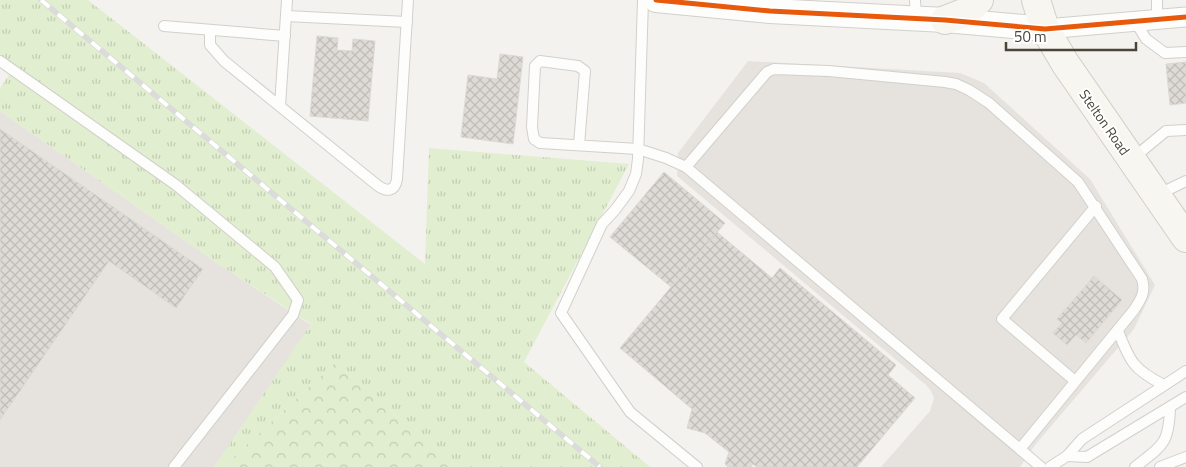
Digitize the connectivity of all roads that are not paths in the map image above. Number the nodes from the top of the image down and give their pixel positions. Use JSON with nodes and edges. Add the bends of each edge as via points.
{"nodes":[{"id":1,"x":287,"y":0,"type":"edge"},
{"id":2,"x":408,"y":0,"type":"edge"},
{"id":3,"x":643,"y":0,"type":"edge"},
{"id":4,"x":656,"y":0,"type":"edge"},
{"id":5,"x":979,"y":0,"type":"edge"},
{"id":6,"x":1036,"y":0,"type":"edge"},
{"id":7,"x":1157,"y":0,"type":"edge"},
{"id":8,"x":769,"y":6,"type":"edge"},
{"id":9,"x":915,"y":9,"type":"edge"},
{"id":10,"x":286,"y":16,"type":"junction"},
{"id":11,"x":1186,"y":17,"type":"edge"},
{"id":12,"x":945,"y":20,"type":"junction"},
{"id":13,"x":1157,"y":20,"type":"junction"},
{"id":14,"x":1136,"y":21,"type":"junction"},
{"id":15,"x":407,"y":22,"type":"junction"},
{"id":16,"x":164,"y":26,"type":"dead end"},
{"id":17,"x":1046,"y":29,"type":"junction"},
{"id":18,"x":210,"y":30,"type":"junction"},
{"id":19,"x":286,"y":36,"type":"junction"},
{"id":20,"x":1186,"y":52,"type":"edge"},
{"id":21,"x":0,"y":61,"type":"edge"},
{"id":22,"x":280,"y":106,"type":"junction"},
{"id":23,"x":1186,"y":130,"type":"edge"},
{"id":24,"x":579,"y":145,"type":"junction"},
{"id":25,"x":638,"y":149,"type":"junction"},
{"id":26,"x":1131,"y":160,"type":"junction"},
{"id":27,"x":686,"y":167,"type":"junction"},
{"id":28,"x":1186,"y":181,"type":"edge"},
{"id":29,"x":1156,"y":195,"type":"junction"},
{"id":30,"x":1096,"y":206,"type":"junction"},
{"id":31,"x":1186,"y":238,"type":"edge"},
{"id":32,"x":1118,"y":331,"type":"junction"},
{"id":33,"x":1186,"y":371,"type":"edge"},
{"id":34,"x":1075,"y":381,"type":"junction"},
{"id":35,"x":1164,"y":385,"type":"junction"},
{"id":36,"x":1186,"y":397,"type":"edge"},
{"id":37,"x":1170,"y":407,"type":"junction"},
{"id":38,"x":1020,"y":449,"type":"junction"},
{"id":39,"x":1067,"y":456,"type":"junction"},
{"id":40,"x":1186,"y":456,"type":"edge"},
{"id":41,"x":174,"y":467,"type":"edge"},
{"id":42,"x":697,"y":467,"type":"edge"},
{"id":43,"x":1041,"y":467,"type":"edge"},
{"id":44,"x":1050,"y":467,"type":"edge"},
{"id":45,"x":1135,"y":467,"type":"edge"},
{"id":46,"x":1160,"y":467,"type":"edge"}],
"edges":[{"from":1,"to":10,"type":"lane"},
{"from":2,"to":15,"type":"lane"},
{"from":3,"to":25,"type":"lane"},
{"from":4,"to":8,"type":"street"},
{"from":5,"to":12,"type":"main road","via":[[966,12]]},
{"from":6,"to":17,"type":"main road","name":"Stelton Road"},
{"from":7,"to":13,"type":"lane"},
{"from":8,"to":9,"type":"street","via":[[873,13]]},
{"from":9,"to":12,"type":"street"},
{"from":10,"to":15,"type":"lane"},
{"from":10,"to":19,"type":"lane"},
{"from":11,"to":13,"type":"street"},
{"from":12,"to":17,"type":"street"},
{"from":13,"to":14,"type":"street"},
{"from":14,"to":17,"type":"street"},
{"from":14,"to":20,"type":"lane","via":[[1146,39],[1165,53]]},
{"from":15,"to":22,"type":"lane","via":[[397,179],[390,191],[383,190]]},
{"from":16,"to":18,"type":"lane"},
{"from":17,"to":26,"type":"main road","name":"Stelton Road","via":[[1080,87]]},
{"from":18,"to":19,"type":"lane"},
{"from":18,"to":22,"type":"lane","via":[[210,45],[224,61]]},
{"from":19,"to":22,"type":"lane"},
{"from":21,"to":41,"type":"lane","via":[[176,185],[276,267],[298,300],[293,315]]},
{"from":23,"to":26,"type":"lane","via":[[1166,131]]},
{"from":24,"to":24,"type":"lane","via":[[540,143],[534,139],[536,66],[540,61],[578,66],[585,71]]},
{"from":24,"to":25,"type":"lane"},
{"from":25,"to":27,"type":"lane"},
{"from":25,"to":42,"type":"lane","via":[[636,174],[629,191],[602,224],[561,313],[630,412]]},
{"from":26,"to":29,"type":"main road","name":"Stelton Road"},
{"from":27,"to":30,"type":"lane","via":[[770,70],[829,71],[945,82],[969,90],[989,103],[1078,182]]},
{"from":27,"to":38,"type":"lane"},
{"from":28,"to":29,"type":"lane"},
{"from":29,"to":31,"type":"main road","name":"Stelton Road"},
{"from":30,"to":32,"type":"lane","via":[[1145,287],[1144,295]]},
{"from":30,"to":34,"type":"lane","via":[[1002,319]]},
{"from":32,"to":34,"type":"lane"},
{"from":32,"to":35,"type":"lane","via":[[1132,363]]},
{"from":33,"to":35,"type":"lane"},
{"from":34,"to":38,"type":"lane"},
{"from":35,"to":39,"type":"lane","via":[[1082,439]]},
{"from":36,"to":37,"type":"lane"},
{"from":37,"to":39,"type":"lane","via":[[1087,457]]},
{"from":37,"to":45,"type":"lane","via":[[1170,427],[1164,443]]},
{"from":38,"to":43,"type":"lane"},
{"from":39,"to":44,"type":"lane"},
{"from":40,"to":46,"type":"lane"}]}
